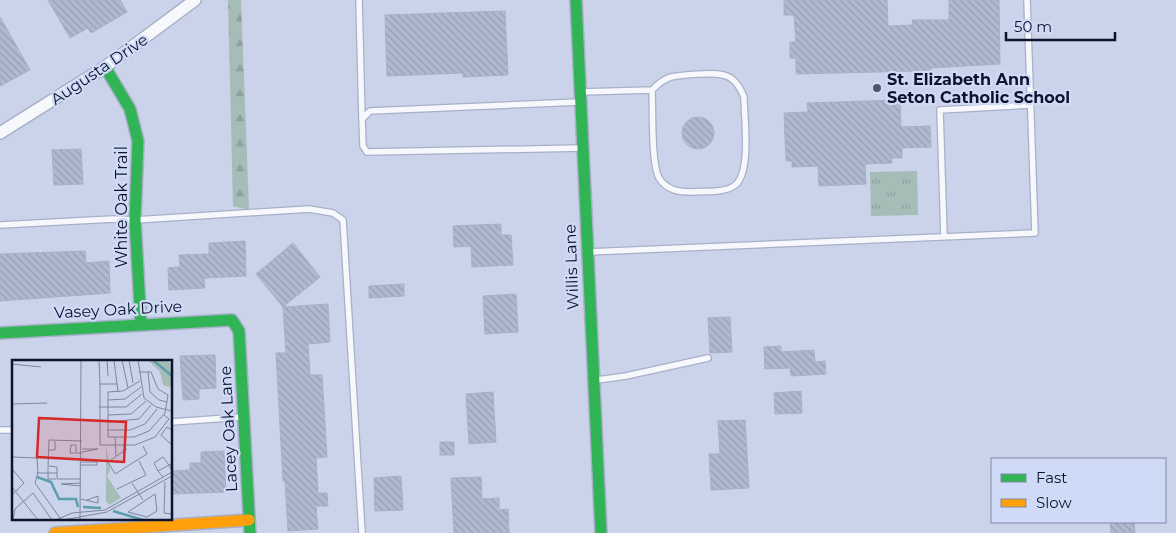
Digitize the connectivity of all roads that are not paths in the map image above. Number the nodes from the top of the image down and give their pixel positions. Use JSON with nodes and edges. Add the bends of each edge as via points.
{"nodes":[{"id":1,"x":195,"y":0,"type":"edge"},
{"id":2,"x":359,"y":0,"type":"edge"},
{"id":3,"x":576,"y":0,"type":"edge"},
{"id":4,"x":1027,"y":0,"type":"edge"},
{"id":5,"x":106,"y":67,"type":"junction"},
{"id":6,"x":652,"y":90,"type":"junction"},
{"id":7,"x":579,"y":97,"type":"junction"},
{"id":8,"x":1030,"y":105,"type":"junction"},
{"id":9,"x":362,"y":119,"type":"junction"},
{"id":10,"x":0,"y":133,"type":"edge"},
{"id":11,"x":582,"y":148,"type":"junction"},
{"id":12,"x":135,"y":220,"type":"junction"},
{"id":13,"x":0,"y":225,"type":"edge"},
{"id":14,"x":944,"y":236,"type":"junction"},
{"id":15,"x":587,"y":252,"type":"junction"},
{"id":16,"x":141,"y":324,"type":"junction"},
{"id":17,"x":236,"y":324,"type":"joint"},
{"id":18,"x":0,"y":332,"type":"edge"},
{"id":19,"x":708,"y":358,"type":"dead end"},
{"id":20,"x":592,"y":380,"type":"junction"},
{"id":21,"x":244,"y":417,"type":"junction"},
{"id":22,"x":172,"y":422,"type":"edge"},
{"id":23,"x":249,"y":520,"type":"junction"},
{"id":24,"x":55,"y":533,"type":"edge"},
{"id":25,"x":250,"y":533,"type":"edge"},
{"id":26,"x":362,"y":533,"type":"edge"},
{"id":27,"x":600,"y":533,"type":"edge"}],
"edges":[{"from":1,"to":5,"type":"street","name":"Augusta Drive"},
{"from":2,"to":9,"type":"lane"},
{"from":3,"to":7,"type":"street","name":"Willis Lane"},
{"from":4,"to":8,"type":"lane"},
{"from":5,"to":10,"type":"street","name":"Augusta Drive"},
{"from":5,"to":12,"type":"street","name":"White Oak Trail","via":[[130,109],[138,141]]},
{"from":6,"to":6,"type":"lane","via":[[670,77],[723,74],[740,87],[744,97],[745,164],[742,177],[735,186],[725,190],[680,192],[664,185],[656,170]]},
{"from":6,"to":7,"type":"lane"},
{"from":7,"to":9,"type":"lane","via":[[370,111]]},
{"from":7,"to":11,"type":"street","name":"Willis Lane"},
{"from":8,"to":14,"type":"lane","via":[[940,110]]},
{"from":8,"to":14,"type":"lane","via":[[1035,233]]},
{"from":9,"to":11,"type":"lane","via":[[363,146],[367,152]]},
{"from":11,"to":15,"type":"street","name":"Willis Lane"},
{"from":12,"to":13,"type":"lane"},
{"from":12,"to":16,"type":"street","name":"White Oak Trail"},
{"from":12,"to":26,"type":"lane","via":[[309,209],[333,213],[343,220]]},
{"from":14,"to":15,"type":"lane"},
{"from":15,"to":20,"type":"street","name":"Willis Lane"},
{"from":16,"to":17,"type":"street","name":"Vasey Oak Drive","via":[[232,320]]},
{"from":16,"to":18,"type":"street","name":"Vasey Oak Drive"},
{"from":17,"to":21,"type":"street","name":"Lacey Oak Lane"},
{"from":19,"to":20,"type":"lane"},
{"from":20,"to":27,"type":"street","name":"Willis Lane"},
{"from":21,"to":22,"type":"lane"},
{"from":21,"to":23,"type":"street","name":"Lacey Oak Lane"},
{"from":23,"to":24,"type":"street"},
{"from":23,"to":25,"type":"street","name":"Lacey Oak Lane"}]}
